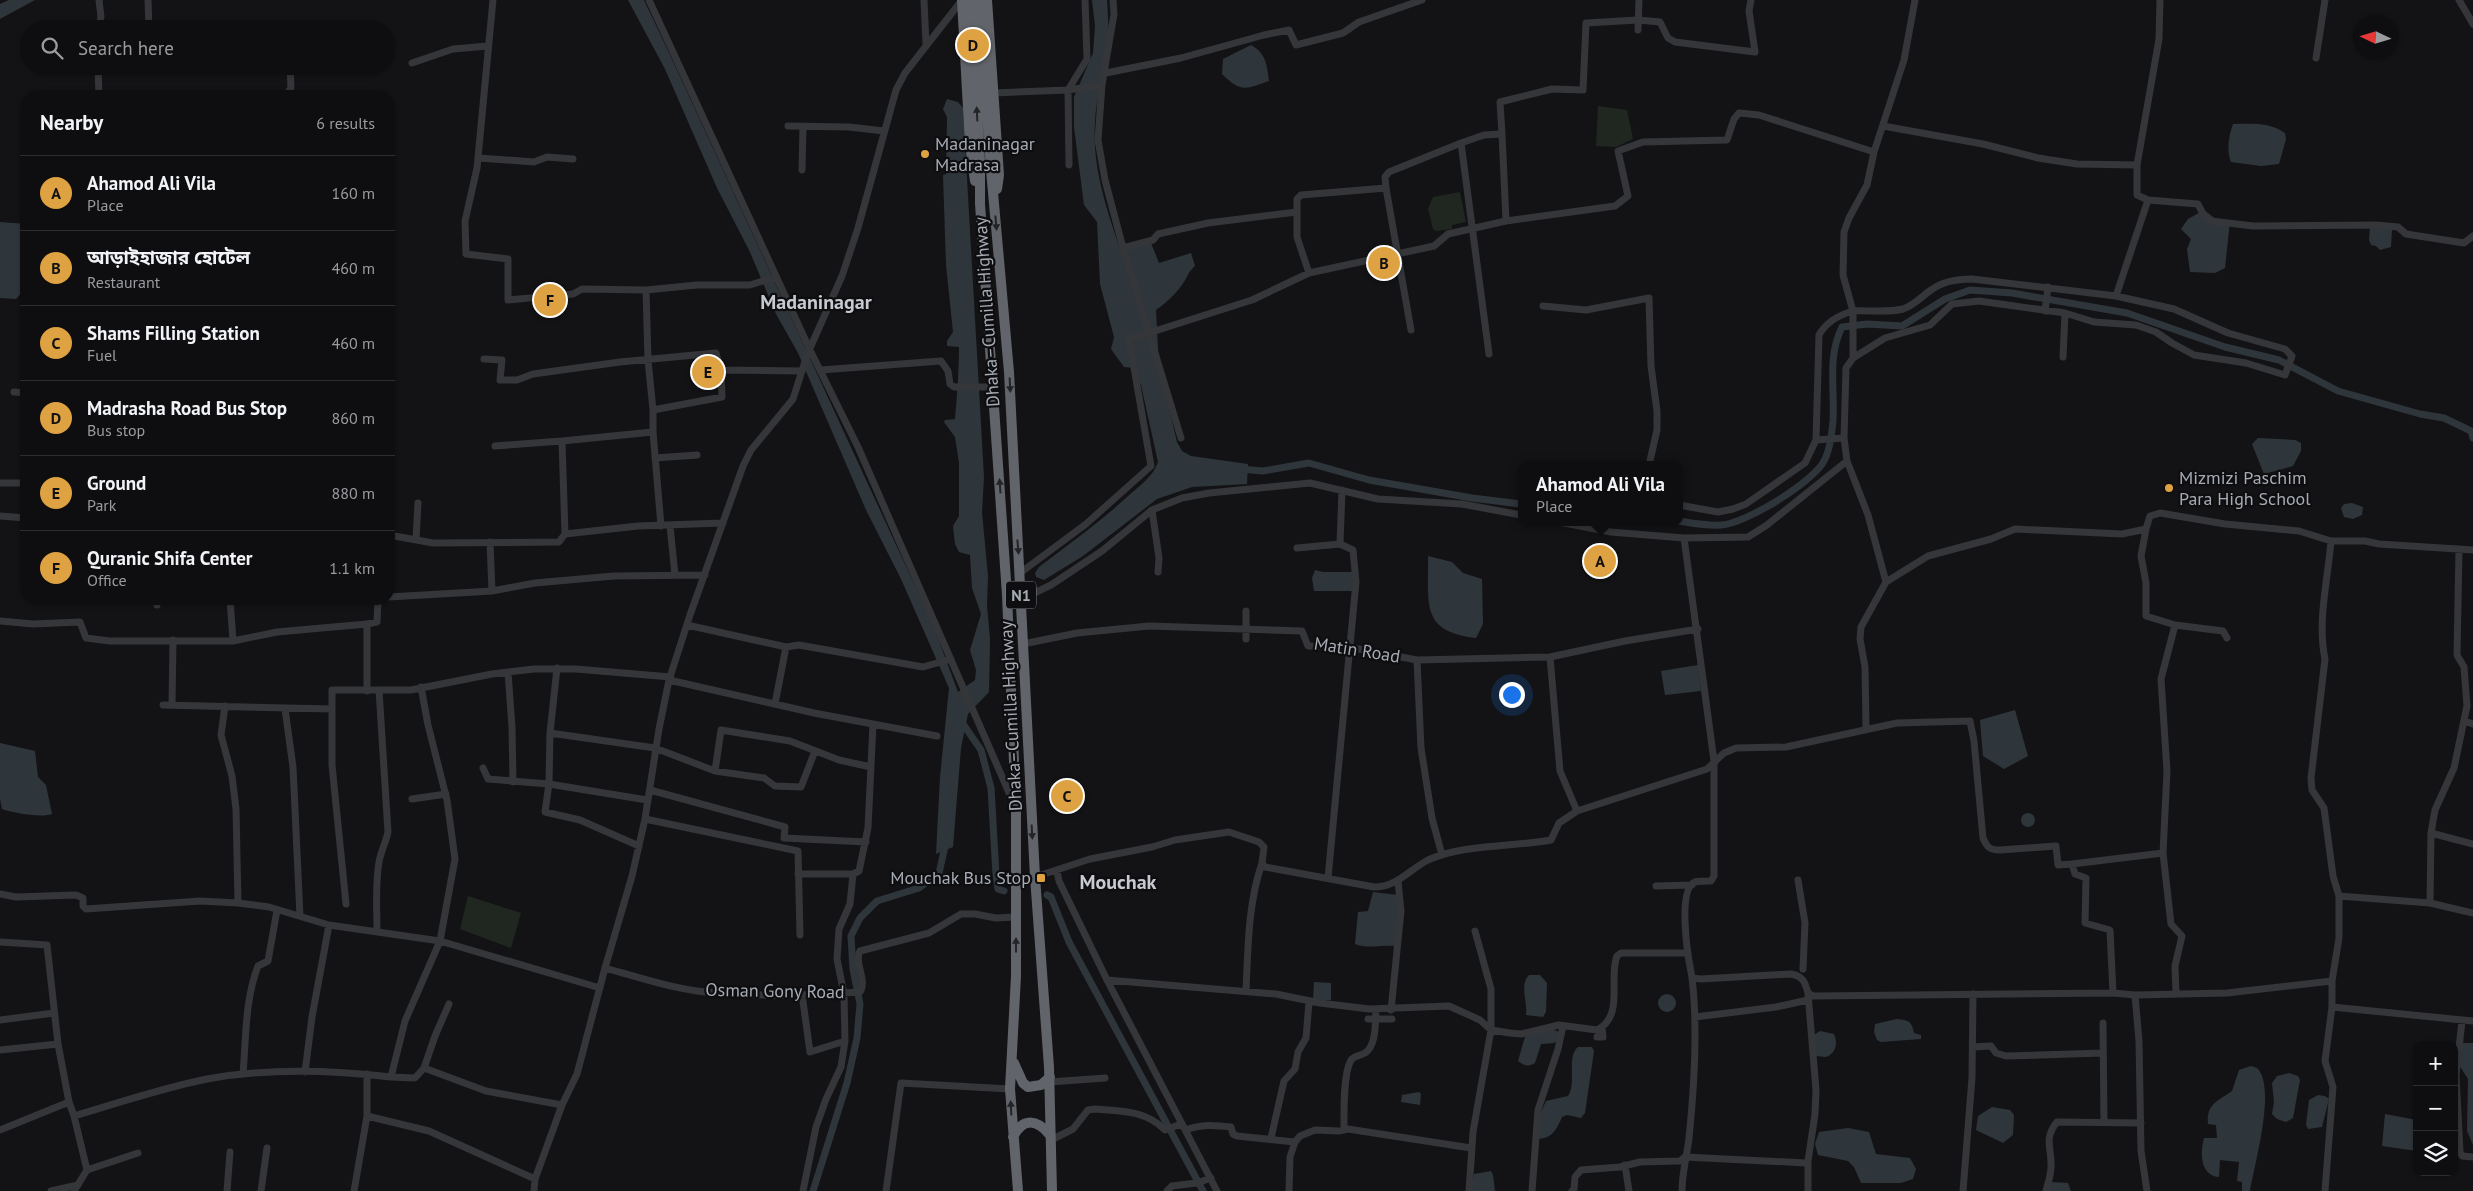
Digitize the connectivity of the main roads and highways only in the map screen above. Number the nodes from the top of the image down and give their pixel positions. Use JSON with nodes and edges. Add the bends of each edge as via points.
{"nodes":[{"id":1,"x":962,"y":0,"type":"edge"},
{"id":2,"x":970,"y":0,"type":"edge"},
{"id":3,"x":980,"y":0,"type":"edge"},
{"id":4,"x":987,"y":0,"type":"edge"},
{"id":5,"x":994,"y":202,"type":"junction"},
{"id":6,"x":980,"y":204,"type":"junction"},
{"id":7,"x":1012,"y":1059,"type":"junction"},
{"id":8,"x":1050,"y":1079,"type":"junction"},
{"id":9,"x":1050,"y":1137,"type":"junction"},
{"id":10,"x":1013,"y":1138,"type":"junction"},
{"id":11,"x":1018,"y":1191,"type":"edge"},
{"id":12,"x":1052,"y":1191,"type":"edge"}],
"edges":[{"from":1,"to":6,"type":"highway","via":[[970,145]]},
{"from":6,"to":2,"type":"highway","name":"Dhaka–Cumilla Highway","number":"N1","one_way":true},
{"from":3,"to":5,"type":"highway","name":"Dhaka–Cumilla Highway","number":"N1"},
{"from":4,"to":5,"type":"highway","via":[[999,175]]},
{"from":5,"to":8,"type":"highway","name":"Dhaka–Cumilla Highway","number":"N1","one_way":true,"via":[[1009,372],[1035,877]]},
{"from":7,"to":6,"type":"highway","name":"Dhaka–Cumilla Highway","number":"N1","one_way":true,"via":[[1016,976],[1016,809],[1007,595],[988,387]]},
{"from":7,"to":8,"type":"highway","via":[[1028,1087],[1041,1085]]},
{"from":10,"to":7,"type":"highway","name":"Dhaka–Cumilla Highway","number":"N1","one_way":true},
{"from":8,"to":9,"type":"highway","name":"Dhaka–Cumilla Highway","number":"N1"},
{"from":9,"to":10,"type":"highway","via":[[1044,1128],[1031,1121],[1020,1125]]},
{"from":9,"to":12,"type":"highway","name":"Dhaka–Cumilla Highway","number":"N1"},
{"from":10,"to":11,"type":"highway","name":"Dhaka–Cumilla Highway","number":"N1"}]}
